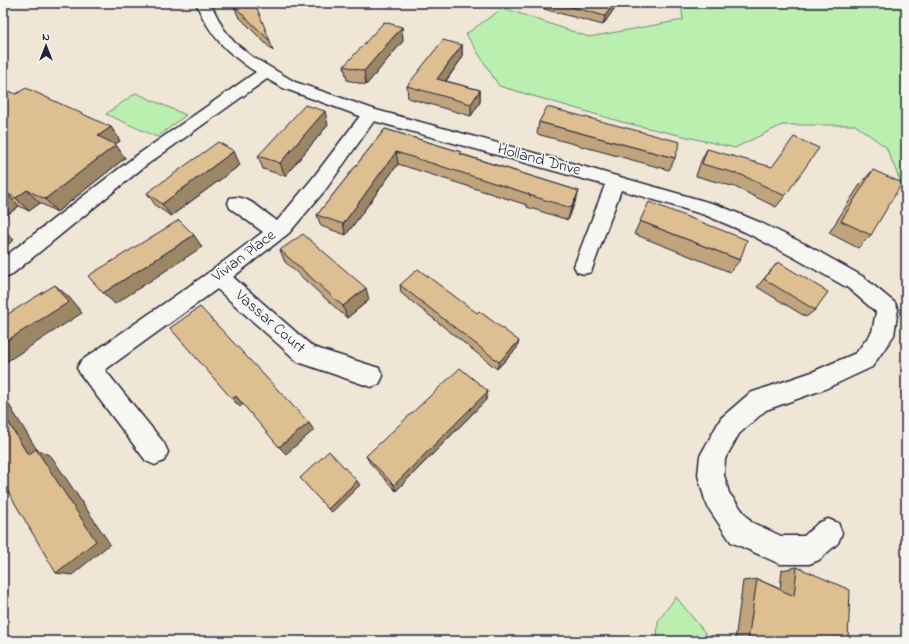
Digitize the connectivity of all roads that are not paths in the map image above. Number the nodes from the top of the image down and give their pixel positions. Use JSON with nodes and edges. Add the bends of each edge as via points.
{"nodes":[{"id":1,"x":204,"y":3,"type":"edge"},
{"id":2,"x":266,"y":72,"type":"junction"},
{"id":3,"x":370,"y":114,"type":"junction"},
{"id":4,"x":615,"y":182,"type":"junction"},
{"id":5,"x":237,"y":204,"type":"dead end"},
{"id":6,"x":278,"y":231,"type":"junction"},
{"id":7,"x":584,"y":266,"type":"dead end"},
{"id":8,"x":3,"y":270,"type":"edge"},
{"id":9,"x":218,"y":277,"type":"junction"},
{"id":10,"x":371,"y":376,"type":"dead end"},
{"id":11,"x":155,"y":452,"type":"dead end"},
{"id":12,"x":828,"y":532,"type":"dead end"}],
"edges":[{"from":1,"to":2,"type":"street","name":"Holland Drive","via":[[208,15],[229,45]]},
{"from":2,"to":3,"type":"street","name":"Holland Drive","via":[[289,85]]},
{"from":2,"to":8,"type":"street","via":[[139,162]]},
{"from":3,"to":4,"type":"street","name":"Holland Drive"},
{"from":3,"to":6,"type":"street","name":"Vivian Place","via":[[319,184]]},
{"from":4,"to":7,"type":"street"},
{"from":4,"to":12,"type":"street","name":"Holland Drive","via":[[711,210],[752,226],[855,282],[887,309],[883,335],[864,360],[817,381],[758,400],[730,426],[713,456],[711,475],[718,500],[741,532],[780,550],[809,550]]},
{"from":5,"to":6,"type":"street"},
{"from":6,"to":9,"type":"street","name":"Vivian Place"},
{"from":9,"to":10,"type":"street","name":"Vassar Court","via":[[306,355]]},
{"from":9,"to":11,"type":"street","name":"Vivian Place","via":[[89,368]]}]}
